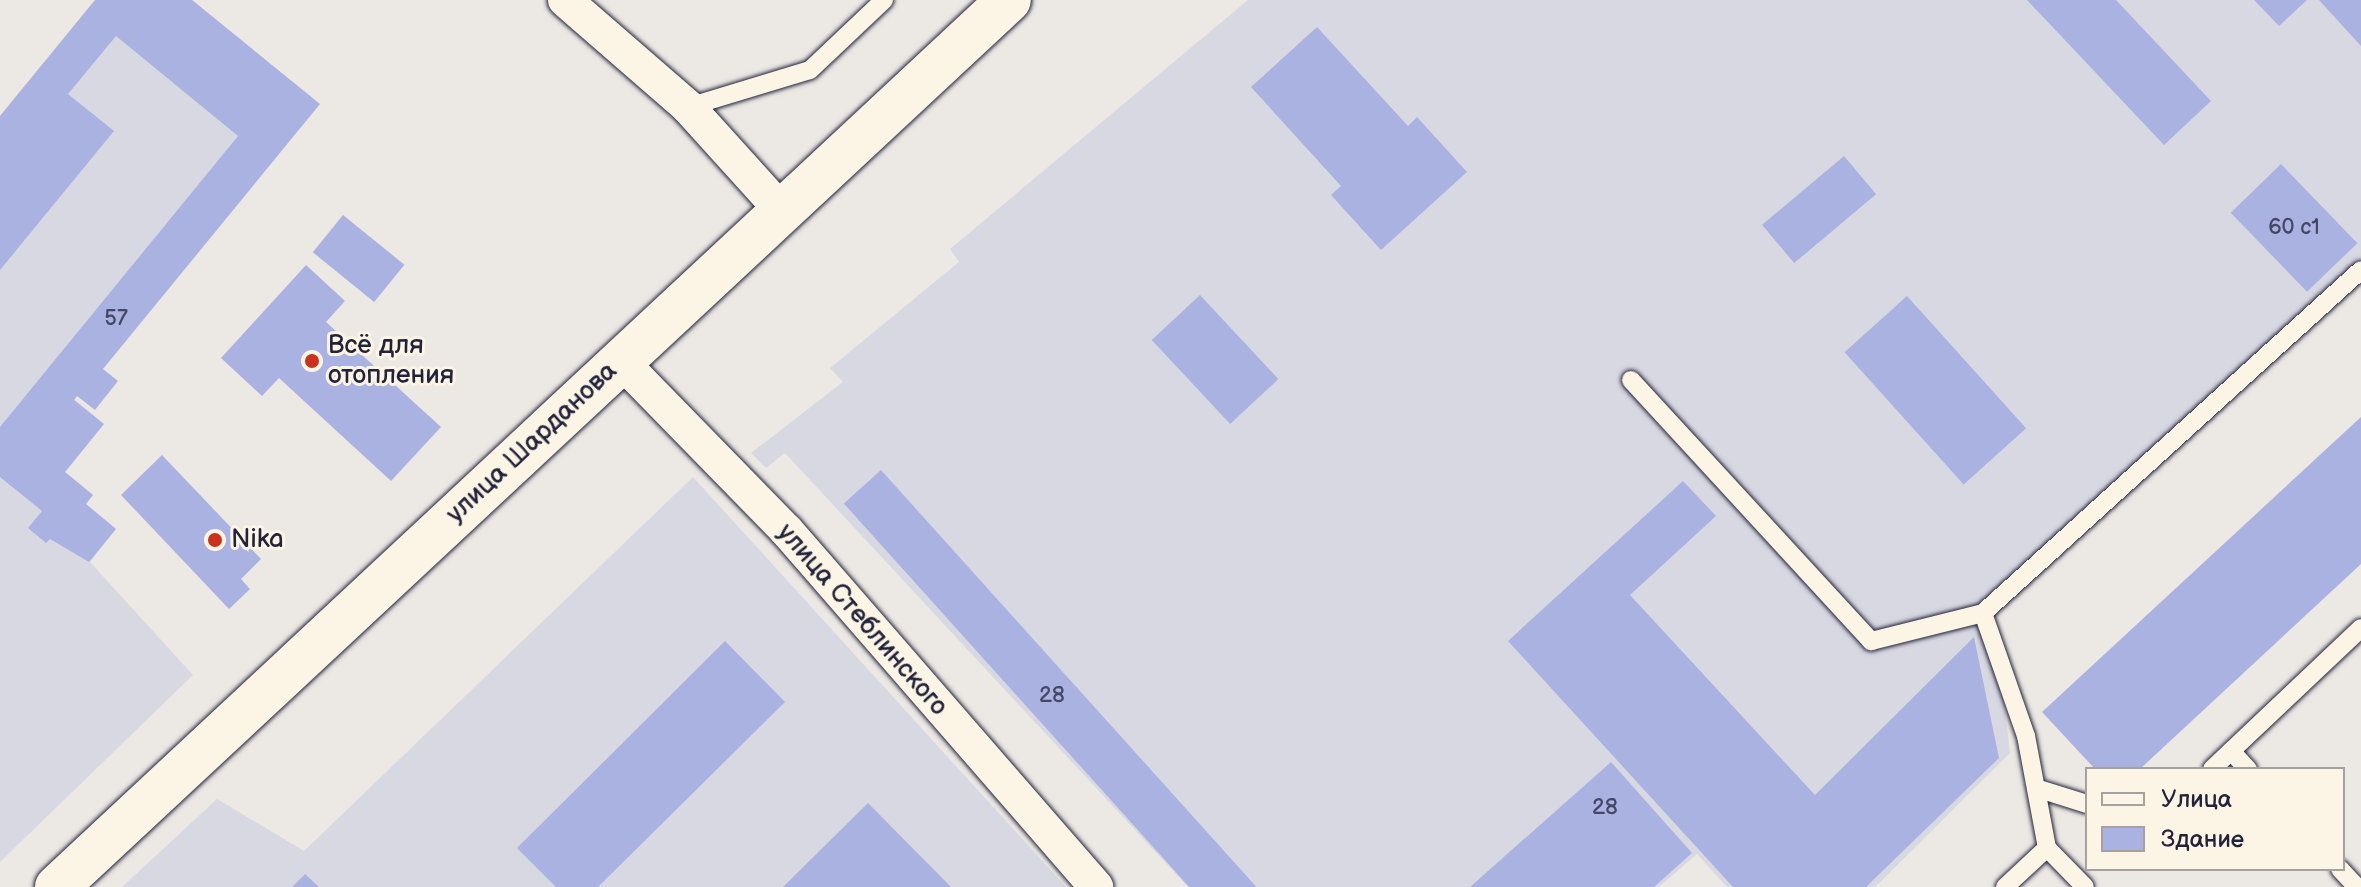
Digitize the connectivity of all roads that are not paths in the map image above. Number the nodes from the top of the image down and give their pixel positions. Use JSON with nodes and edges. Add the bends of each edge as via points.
{"nodes":[{"id":1,"x":565,"y":0,"type":"edge"},
{"id":2,"x":884,"y":0,"type":"edge"},
{"id":3,"x":1009,"y":0,"type":"edge"},
{"id":4,"x":688,"y":107,"type":"junction"},
{"id":5,"x":781,"y":210,"type":"junction"},
{"id":6,"x":2361,"y":270,"type":"edge"},
{"id":7,"x":620,"y":360,"type":"junction"},
{"id":8,"x":1631,"y":380,"type":"dead end"},
{"id":9,"x":1983,"y":613,"type":"junction"},
{"id":10,"x":2361,"y":628,"type":"edge"},
{"id":11,"x":2231,"y":751,"type":"junction"},
{"id":12,"x":2214,"y":767,"type":"edge"},
{"id":13,"x":2246,"y":767,"type":"edge"},
{"id":14,"x":2036,"y":788,"type":"junction"},
{"id":15,"x":2085,"y":803,"type":"edge"},
{"id":16,"x":2047,"y":848,"type":"junction"},
{"id":17,"x":2342,"y":871,"type":"edge"},
{"id":18,"x":57,"y":887,"type":"edge"},
{"id":19,"x":1096,"y":887,"type":"edge"},
{"id":20,"x":2005,"y":887,"type":"edge"},
{"id":21,"x":2085,"y":887,"type":"edge"},
{"id":22,"x":2357,"y":887,"type":"edge"}],
"edges":[{"from":1,"to":4,"type":"street"},
{"from":2,"to":4,"type":"lane","via":[[810,70]]},
{"from":3,"to":5,"type":"main road","name":"улица Шарданова"},
{"from":4,"to":5,"type":"street"},
{"from":5,"to":7,"type":"main road","name":"улица Шарданова"},
{"from":6,"to":9,"type":"lane"},
{"from":7,"to":18,"type":"main road","name":"улица Шарданова"},
{"from":7,"to":19,"type":"street","name":"улица Стеблинского","via":[[786,530]]},
{"from":8,"to":9,"type":"lane","via":[[1871,641]]},
{"from":9,"to":14,"type":"lane","via":[[2026,736]]},
{"from":10,"to":11,"type":"lane"},
{"from":11,"to":12,"type":"lane"},
{"from":11,"to":13,"type":"lane"},
{"from":14,"to":15,"type":"lane"},
{"from":14,"to":16,"type":"lane"},
{"from":16,"to":20,"type":"lane"},
{"from":16,"to":21,"type":"lane"},
{"from":17,"to":22,"type":"lane"}]}
